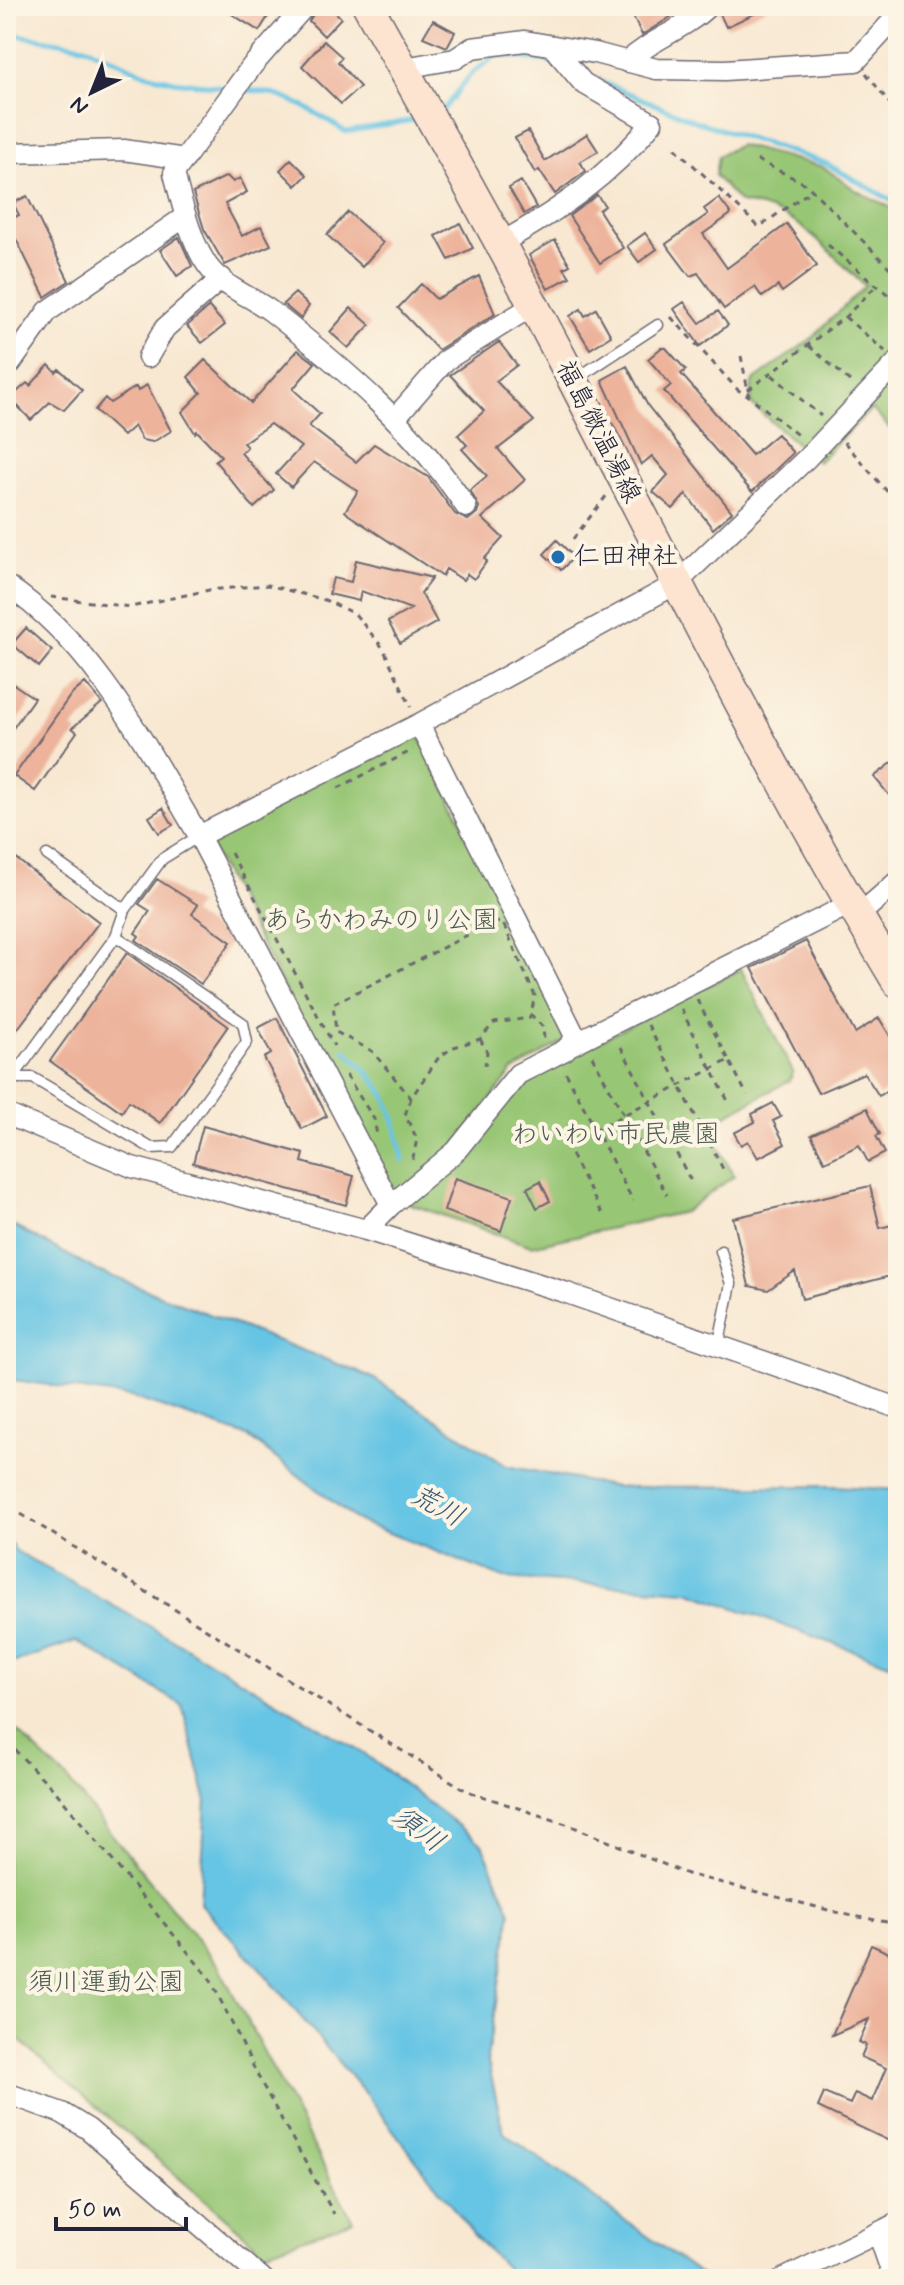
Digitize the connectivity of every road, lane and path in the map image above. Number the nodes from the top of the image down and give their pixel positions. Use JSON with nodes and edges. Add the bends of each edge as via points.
{"nodes":[{"id":1,"x":305,"y":6,"type":"edge"},
{"id":2,"x":368,"y":6,"type":"edge"},
{"id":3,"x":708,"y":6,"type":"edge"},
{"id":4,"x":898,"y":15,"type":"edge"},
{"id":5,"x":552,"y":46,"type":"junction"},
{"id":6,"x":856,"y":61,"type":"junction"},
{"id":7,"x":627,"y":62,"type":"junction"},
{"id":8,"x":404,"y":68,"type":"junction"},
{"id":9,"x":898,"y":114,"type":"edge"},
{"id":10,"x":675,"y":148,"type":"dead end"},
{"id":11,"x":6,"y":153,"type":"edge"},
{"id":12,"x":185,"y":159,"type":"junction"},
{"id":13,"x":757,"y":160,"type":"dead end"},
{"id":14,"x":812,"y":190,"type":"junction"},
{"id":15,"x":186,"y":216,"type":"junction"},
{"id":16,"x":499,"y":244,"type":"junction"},
{"id":17,"x":828,"y":245,"type":"dead end"},
{"id":18,"x":898,"y":276,"type":"edge"},
{"id":19,"x":222,"y":278,"type":"junction"},
{"id":20,"x":877,"y":285,"type":"junction"},
{"id":21,"x":898,"y":303,"type":"edge"},
{"id":22,"x":532,"y":306,"type":"junction"},
{"id":23,"x":671,"y":317,"type":"dead end"},
{"id":24,"x":845,"y":317,"type":"junction"},
{"id":25,"x":658,"y":325,"type":"dead end"},
{"id":26,"x":809,"y":346,"type":"junction"},
{"id":27,"x":741,"y":356,"type":"dead end"},
{"id":28,"x":148,"y":357,"type":"dead end"},
{"id":29,"x":898,"y":362,"type":"edge"},
{"id":30,"x":6,"y":370,"type":"edge"},
{"id":31,"x":772,"y":375,"type":"junction"},
{"id":32,"x":572,"y":381,"type":"junction"},
{"id":33,"x":748,"y":390,"type":"junction"},
{"id":34,"x":749,"y":396,"type":"junction"},
{"id":35,"x":866,"y":396,"type":"junction"},
{"id":36,"x":396,"y":417,"type":"junction"},
{"id":37,"x":835,"y":429,"type":"junction"},
{"id":38,"x":815,"y":450,"type":"junction"},
{"id":39,"x":622,"y":477,"type":"junction"},
{"id":40,"x":898,"y":504,"type":"edge"},
{"id":41,"x":466,"y":507,"type":"dead end"},
{"id":42,"x":573,"y":539,"type":"dead end"},
{"id":43,"x":676,"y":584,"type":"junction"},
{"id":44,"x":9,"y":588,"type":"edge"},
{"id":45,"x":419,"y":724,"type":"junction"},
{"id":46,"x":415,"y":750,"type":"dead end"},
{"id":47,"x":334,"y":790,"type":"dead end"},
{"id":48,"x":199,"y":836,"type":"junction"},
{"id":49,"x":226,"y":844,"type":"dead end"},
{"id":50,"x":47,"y":855,"type":"dead end"},
{"id":51,"x":898,"y":881,"type":"edge"},
{"id":52,"x":125,"y":910,"type":"junction"},
{"id":53,"x":496,"y":910,"type":"dead end"},
{"id":54,"x":854,"y":910,"type":"junction"},
{"id":55,"x":503,"y":923,"type":"junction"},
{"id":56,"x":116,"y":936,"type":"junction"},
{"id":57,"x":898,"y":983,"type":"edge"},
{"id":58,"x":697,"y":1000,"type":"dead end"},
{"id":59,"x":681,"y":1009,"type":"dead end"},
{"id":60,"x":530,"y":1014,"type":"junction"},
{"id":61,"x":648,"y":1025,"type":"dead end"},
{"id":62,"x":336,"y":1032,"type":"junction"},
{"id":63,"x":480,"y":1039,"type":"junction"},
{"id":64,"x":571,"y":1045,"type":"junction"},
{"id":65,"x":334,"y":1046,"type":"junction"},
{"id":66,"x":621,"y":1047,"type":"dead end"},
{"id":67,"x":332,"y":1053,"type":"dead end"},
{"id":68,"x":592,"y":1056,"type":"dead end"},
{"id":69,"x":551,"y":1057,"type":"junction"},
{"id":70,"x":729,"y":1060,"type":"junction"},
{"id":71,"x":485,"y":1065,"type":"dead end"},
{"id":72,"x":566,"y":1073,"type":"dead end"},
{"id":73,"x":345,"y":1074,"type":"dead end"},
{"id":74,"x":10,"y":1077,"type":"edge"},
{"id":75,"x":747,"y":1095,"type":"dead end"},
{"id":76,"x":411,"y":1098,"type":"junction"},
{"id":77,"x":729,"y":1103,"type":"dead end"},
{"id":78,"x":6,"y":1114,"type":"edge"},
{"id":79,"x":377,"y":1138,"type":"dead end"},
{"id":80,"x":410,"y":1166,"type":"dead end"},
{"id":81,"x":723,"y":1169,"type":"dead end"},
{"id":82,"x":693,"y":1185,"type":"dead end"},
{"id":83,"x":667,"y":1195,"type":"dead end"},
{"id":84,"x":633,"y":1201,"type":"dead end"},
{"id":85,"x":391,"y":1205,"type":"junction"},
{"id":86,"x":602,"y":1213,"type":"dead end"},
{"id":87,"x":366,"y":1230,"type":"junction"},
{"id":88,"x":721,"y":1251,"type":"dead end"},
{"id":89,"x":718,"y":1347,"type":"junction"},
{"id":90,"x":898,"y":1408,"type":"edge"},
{"id":91,"x":21,"y":1514,"type":"dead end"},
{"id":92,"x":6,"y":1741,"type":"edge"},
{"id":93,"x":898,"y":1924,"type":"edge"},
{"id":94,"x":6,"y":2093,"type":"edge"},
{"id":95,"x":334,"y":2214,"type":"dead end"},
{"id":96,"x":898,"y":2223,"type":"edge"},
{"id":97,"x":878,"y":2233,"type":"junction"},
{"id":98,"x":263,"y":2279,"type":"edge"},
{"id":99,"x":783,"y":2279,"type":"edge"},
{"id":100,"x":894,"y":2279,"type":"edge"}],
"edges":[{"from":1,"to":12,"type":"street","via":[[252,66]]},
{"from":2,"to":8,"type":"main road","name":"福島微温湯線"},
{"from":3,"to":7,"type":"street"},
{"from":4,"to":6,"type":"street"},
{"from":5,"to":7,"type":"street"},
{"from":5,"to":8,"type":"street","via":[[525,41],[472,48],[455,59]]},
{"from":5,"to":16,"type":"street","via":[[583,83],[652,123],[602,179]]},
{"from":6,"to":7,"type":"street","via":[[725,70],[656,69]]},
{"from":6,"to":9,"type":"path"},
{"from":8,"to":16,"type":"main road","name":"福島微温湯線"},
{"from":10,"to":14,"type":"path","via":[[759,227]]},
{"from":11,"to":12,"type":"street","via":[[124,150]]},
{"from":12,"to":15,"type":"street","via":[[174,173]]},
{"from":13,"to":14,"type":"path"},
{"from":14,"to":18,"type":"path"},
{"from":15,"to":19,"type":"street","via":[[211,270]]},
{"from":15,"to":30,"type":"street","via":[[48,311]]},
{"from":16,"to":22,"type":"main road","name":"福島微温湯線"},
{"from":17,"to":20,"type":"path"},
{"from":19,"to":28,"type":"street","via":[[165,328]]},
{"from":19,"to":36,"type":"street","via":[[270,310]]},
{"from":20,"to":21,"type":"path"},
{"from":20,"to":24,"type":"path"},
{"from":22,"to":32,"type":"main road","name":"福島微温湯線"},
{"from":22,"to":36,"type":"street","via":[[446,360]]},
{"from":23,"to":34,"type":"path"},
{"from":24,"to":26,"type":"path"},
{"from":24,"to":29,"type":"path"},
{"from":25,"to":32,"type":"lane"},
{"from":26,"to":31,"type":"path"},
{"from":26,"to":35,"type":"path"},
{"from":27,"to":33,"type":"path"},
{"from":29,"to":35,"type":"street"},
{"from":31,"to":33,"type":"path"},
{"from":31,"to":37,"type":"path"},
{"from":32,"to":39,"type":"main road","name":"福島微温湯線"},
{"from":33,"to":34,"type":"path"},
{"from":34,"to":38,"type":"path"},
{"from":35,"to":37,"type":"street"},
{"from":36,"to":41,"type":"street","via":[[439,465]]},
{"from":37,"to":38,"type":"street"},
{"from":37,"to":40,"type":"path"},
{"from":38,"to":43,"type":"street"},
{"from":39,"to":42,"type":"path"},
{"from":39,"to":43,"type":"main road","name":"福島微温湯線"},
{"from":43,"to":45,"type":"street"},
{"from":43,"to":54,"type":"main road","name":"福島微温湯線"},
{"from":44,"to":45,"type":"path","via":[[131,607],[209,590],[268,585],[325,600],[355,614],[383,648]]},
{"from":44,"to":48,"type":"street","via":[[90,665]]},
{"from":45,"to":48,"type":"street"},
{"from":45,"to":64,"type":"street","via":[[568,1019],[576,1038]]},
{"from":46,"to":47,"type":"path"},
{"from":48,"to":52,"type":"lane","via":[[162,859]]},
{"from":48,"to":85,"type":"street"},
{"from":49,"to":65,"type":"path"},
{"from":50,"to":52,"type":"lane"},
{"from":51,"to":54,"type":"street"},
{"from":52,"to":56,"type":"lane"},
{"from":53,"to":55,"type":"path"},
{"from":54,"to":57,"type":"main road","name":"福島微温湯線"},
{"from":54,"to":64,"type":"street"},
{"from":55,"to":60,"type":"path","via":[[535,996]]},
{"from":55,"to":62,"type":"path","via":[[493,922],[333,1004]]},
{"from":56,"to":74,"type":"lane"},
{"from":56,"to":74,"type":"lane","via":[[243,1023],[247,1042],[172,1147],[151,1148],[33,1078]]},
{"from":58,"to":70,"type":"path"},
{"from":59,"to":77,"type":"path"},
{"from":60,"to":63,"type":"path","via":[[494,1023]]},
{"from":60,"to":69,"type":"path","via":[[543,1027]]},
{"from":61,"to":81,"type":"path"},
{"from":62,"to":65,"type":"path"},
{"from":62,"to":76,"type":"path","via":[[372,1051]]},
{"from":63,"to":71,"type":"path","via":[[487,1052]]},
{"from":63,"to":76,"type":"path","via":[[439,1057]]},
{"from":64,"to":69,"type":"street"},
{"from":65,"to":67,"type":"path"},
{"from":66,"to":82,"type":"path"},
{"from":68,"to":83,"type":"path"},
{"from":69,"to":85,"type":"street","via":[[518,1074],[456,1151]]},
{"from":70,"to":75,"type":"path"},
{"from":70,"to":86,"type":"path","via":[[566,1145]]},
{"from":72,"to":84,"type":"path"},
{"from":73,"to":79,"type":"path","via":[[374,1119]]},
{"from":76,"to":80,"type":"path","via":[[405,1115],[417,1139]]},
{"from":78,"to":87,"type":"street","via":[[132,1167]]},
{"from":85,"to":87,"type":"street"},
{"from":87,"to":89,"type":"street"},
{"from":88,"to":89,"type":"lane","via":[[731,1284]]},
{"from":89,"to":90,"type":"street"},
{"from":91,"to":93,"type":"path","via":[[467,1791],[569,1825],[687,1874]]},
{"from":92,"to":95,"type":"path","via":[[56,1792],[210,1979]]},
{"from":94,"to":98,"type":"street","via":[[62,2113],[88,2129]]},
{"from":96,"to":97,"type":"street"},
{"from":97,"to":99,"type":"street"},
{"from":97,"to":100,"type":"street"}]}
